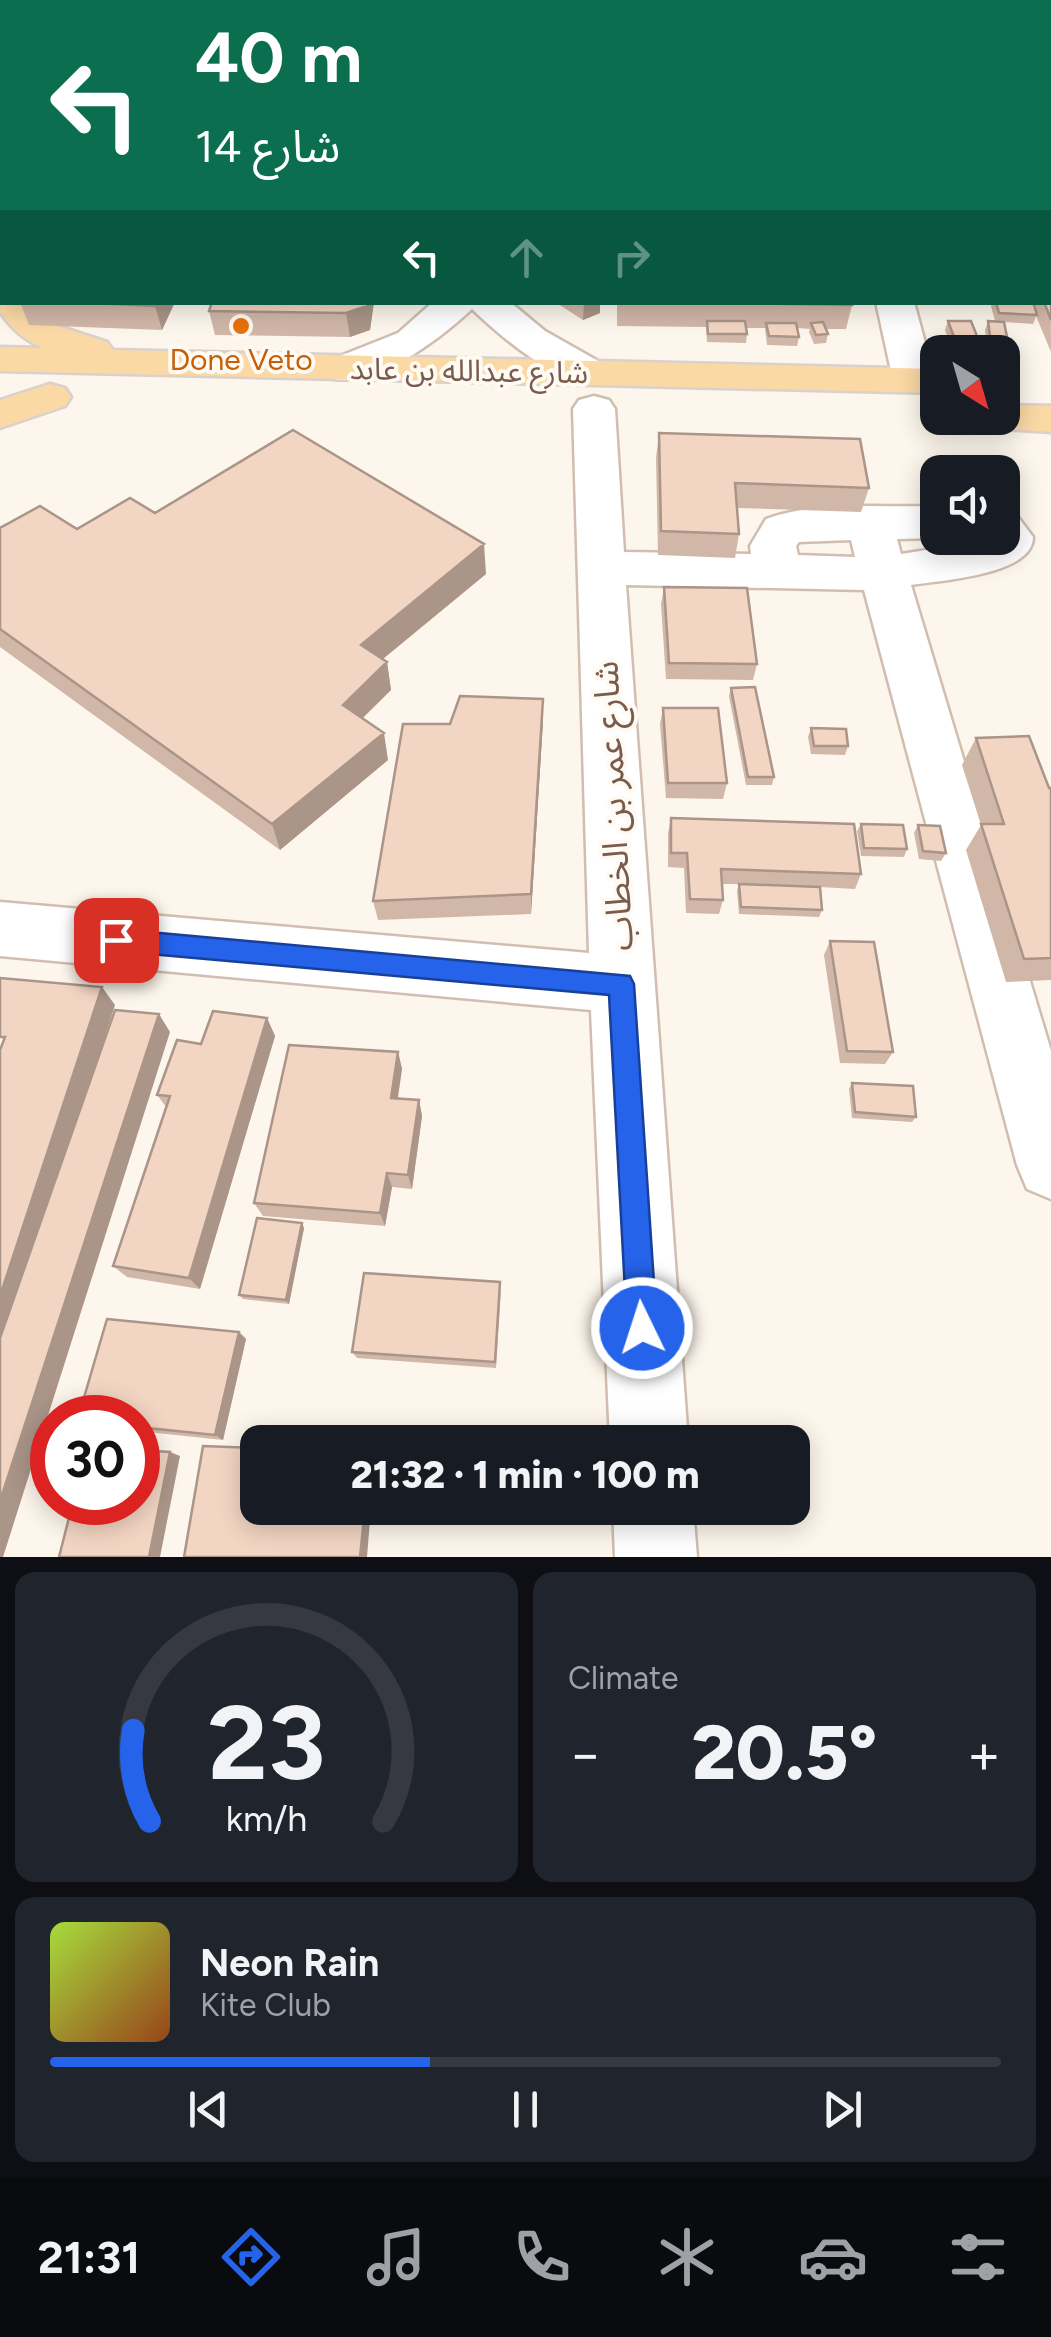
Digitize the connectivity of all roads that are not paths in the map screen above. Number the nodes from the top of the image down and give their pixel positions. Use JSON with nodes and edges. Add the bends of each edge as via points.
{"nodes":[{"id":1,"x":15,"y":305,"type":"edge"},
{"id":2,"x":453,"y":305,"type":"edge"},
{"id":3,"x":490,"y":305,"type":"edge"},
{"id":4,"x":896,"y":305,"type":"edge"},
{"id":5,"x":0,"y":359,"type":"edge"},
{"id":6,"x":154,"y":366,"type":"junction"},
{"id":7,"x":920,"y":366,"type":"edge"},
{"id":8,"x":344,"y":369,"type":"junction"},
{"id":9,"x":920,"y":381,"type":"edge"},
{"id":10,"x":1020,"y":382,"type":"edge"},
{"id":11,"x":1051,"y":383,"type":"edge"},
{"id":12,"x":593,"y":391,"type":"junction"},
{"id":13,"x":0,"y":395,"type":"edge"},
{"id":14,"x":50,"y":397,"type":"junction"},
{"id":15,"x":920,"y":415,"type":"edge"},
{"id":16,"x":0,"y":416,"type":"edge"},
{"id":17,"x":1020,"y":419,"type":"edge"},
{"id":18,"x":1051,"y":419,"type":"edge"},
{"id":19,"x":920,"y":530,"type":"edge"},
{"id":20,"x":875,"y":549,"type":"junction"},
{"id":21,"x":920,"y":551,"type":"edge"},
{"id":22,"x":602,"y":568,"type":"junction"},
{"id":23,"x":0,"y":929,"type":"edge"},
{"id":24,"x":621,"y":984,"type":"junction"},
{"id":25,"x":1051,"y":1165,"type":"edge"},
{"id":26,"x":648,"y":1425,"type":"edge"},
{"id":27,"x":654,"y":1525,"type":"edge"},
{"id":28,"x":656,"y":1557,"type":"edge"}],
"edges":[{"from":1,"to":6,"type":"main road","via":[[42,334]]},
{"from":2,"to":8,"type":"street","via":[[412,341]]},
{"from":3,"to":12,"type":"street"},
{"from":4,"to":7,"type":"street"},
{"from":5,"to":6,"type":"main road","name":"شارع عبدالله بن عابد"},
{"from":6,"to":8,"type":"main road","name":"شارع عبدالله بن عابد"},
{"from":8,"to":12,"type":"main road","name":"شارع عبدالله بن عابد"},
{"from":9,"to":12,"type":"main road","name":"شارع عبدالله بن عابد"},
{"from":10,"to":11,"type":"main road"},
{"from":12,"to":14,"type":"main road","name":"شارع عبدالله بن عابد"},
{"from":12,"to":15,"type":"main road","name":"شارع عبدالله بن عابد"},
{"from":12,"to":22,"type":"street","name":"شارع عمر بن الخطاب"},
{"from":13,"to":14,"type":"main road","name":"شارع عبدالله بن عابد"},
{"from":14,"to":16,"type":"main road"},
{"from":17,"to":18,"type":"main road"},
{"from":19,"to":20,"type":"street"},
{"from":20,"to":21,"type":"street"},
{"from":20,"to":22,"type":"street","via":[[778,572]]},
{"from":20,"to":25,"type":"street"},
{"from":22,"to":24,"type":"street","name":"شارع عمر بن الخطاب"},
{"from":23,"to":24,"type":"street"},
{"from":24,"to":26,"type":"street","name":"شارع عمر بن الخطاب"},
{"from":27,"to":28,"type":"street"}]}
